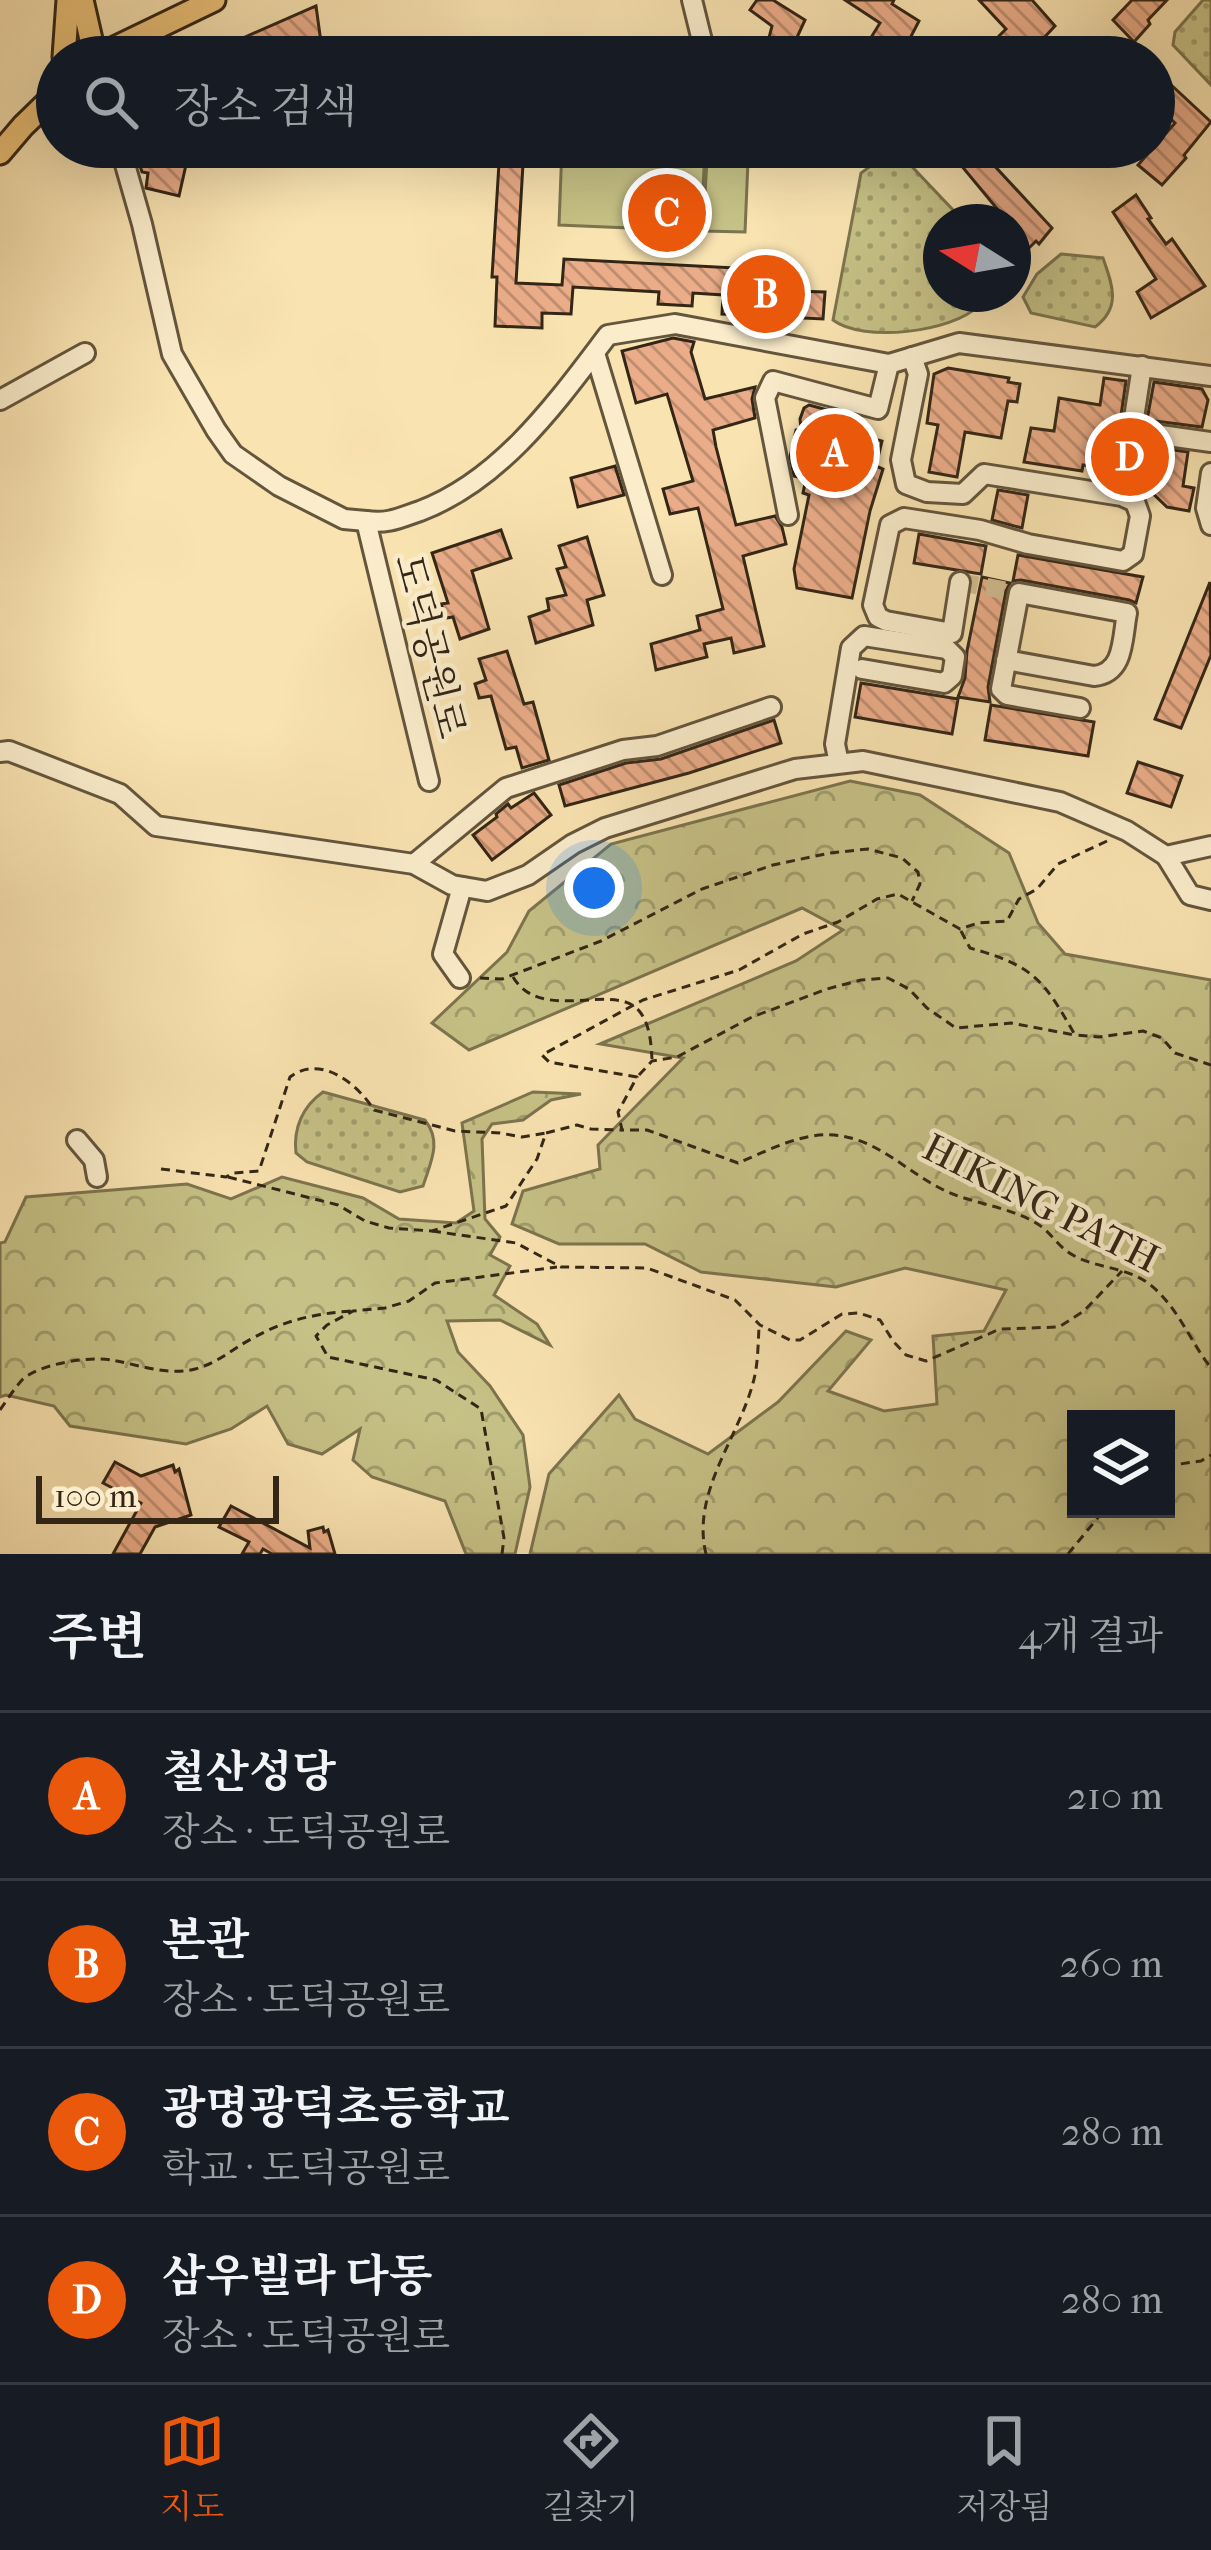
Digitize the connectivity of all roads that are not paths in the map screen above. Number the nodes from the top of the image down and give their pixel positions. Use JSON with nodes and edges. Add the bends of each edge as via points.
{"nodes":[{"id":1,"x":68,"y":0,"type":"edge"},
{"id":2,"x":82,"y":0,"type":"edge"},
{"id":3,"x":214,"y":0,"type":"edge"},
{"id":4,"x":692,"y":0,"type":"edge"},
{"id":5,"x":65,"y":36,"type":"edge"},
{"id":6,"x":90,"y":36,"type":"edge"},
{"id":7,"x":139,"y":36,"type":"edge"},
{"id":8,"x":701,"y":36,"type":"edge"},
{"id":9,"x":36,"y":115,"type":"edge"},
{"id":10,"x":0,"y":153,"type":"edge"},
{"id":11,"x":126,"y":168,"type":"edge"},
{"id":12,"x":86,"y":353,"type":"dead end"},
{"id":13,"x":595,"y":353,"type":"junction"},
{"id":14,"x":912,"y":357,"type":"junction"},
{"id":15,"x":889,"y":364,"type":"junction"},
{"id":16,"x":1142,"y":366,"type":"junction"},
{"id":17,"x":1211,"y":376,"type":"edge"},
{"id":18,"x":4,"y":390,"type":"edge"},
{"id":19,"x":1211,"y":442,"type":"edge"},
{"id":20,"x":1211,"y":473,"type":"edge"},
{"id":21,"x":788,"y":515,"type":"dead end"},
{"id":22,"x":366,"y":521,"type":"junction"},
{"id":23,"x":1211,"y":525,"type":"edge"},
{"id":24,"x":662,"y":575,"type":"dead end"},
{"id":25,"x":961,"y":582,"type":"dead end"},
{"id":26,"x":1006,"y":660,"type":"junction"},
{"id":27,"x":862,"y":669,"type":"dead end"},
{"id":28,"x":771,"y":707,"type":"dead end"},
{"id":29,"x":1080,"y":708,"type":"dead end"},
{"id":30,"x":0,"y":752,"type":"edge"},
{"id":31,"x":839,"y":763,"type":"junction"},
{"id":32,"x":429,"y":781,"type":"dead end"},
{"id":33,"x":1211,"y":846,"type":"edge"},
{"id":34,"x":1166,"y":856,"type":"junction"},
{"id":35,"x":413,"y":864,"type":"junction"},
{"id":36,"x":462,"y":886,"type":"junction"},
{"id":37,"x":1211,"y":900,"type":"edge"},
{"id":38,"x":460,"y":978,"type":"road end"},
{"id":39,"x":77,"y":1140,"type":"dead end"},
{"id":40,"x":98,"y":1177,"type":"dead end"}],
"edges":[{"from":1,"to":5,"type":"main road"},
{"from":2,"to":6,"type":"main road"},
{"from":3,"to":7,"type":"main road"},
{"from":4,"to":8,"type":"street"},
{"from":9,"to":10,"type":"main road"},
{"from":11,"to":22,"type":"street","via":[[172,354],[233,454],[279,486]]},
{"from":12,"to":18,"type":"street"},
{"from":13,"to":15,"type":"street","name":"도덕공원로","via":[[608,335],[675,324]]},
{"from":13,"to":22,"type":"street","name":"도덕공원로","via":[[489,472],[442,502],[386,523]]},
{"from":13,"to":24,"type":"street"},
{"from":14,"to":15,"type":"street","name":"도덕공원로"},
{"from":14,"to":16,"type":"street","name":"도덕공원로","via":[[959,343]]},
{"from":14,"to":25,"type":"street","via":[[918,374],[901,460],[906,484],[962,494],[984,474],[1122,496],[1140,516],[1123,561],[904,518],[890,525],[873,605],[878,617],[952,633]]},
{"from":15,"to":21,"type":"street","via":[[878,409],[773,381],[765,398]]},
{"from":16,"to":17,"type":"street","name":"도덕공원로"},
{"from":16,"to":19,"type":"street","via":[[1132,431]]},
{"from":20,"to":23,"type":"street"},
{"from":22,"to":32,"type":"street","name":"도덕공원로"},
{"from":26,"to":26,"type":"street","via":[[1019,593],[1126,613],[1118,664],[1104,676]]},
{"from":26,"to":29,"type":"street","via":[[1000,689],[1007,695]]},
{"from":27,"to":31,"type":"street","via":[[944,683],[955,657],[864,636],[850,648]]},
{"from":28,"to":35,"type":"street","via":[[506,788]]},
{"from":30,"to":35,"type":"street","via":[[120,794],[156,826]]},
{"from":31,"to":34,"type":"street","via":[[1032,794],[1127,831]]},
{"from":31,"to":36,"type":"street","via":[[605,827],[487,891]]},
{"from":33,"to":34,"type":"street"},
{"from":34,"to":37,"type":"street","via":[[1190,896]]},
{"from":35,"to":36,"type":"street"},
{"from":36,"to":38,"type":"street","via":[[443,954]]},
{"from":39,"to":40,"type":"street"}]}
